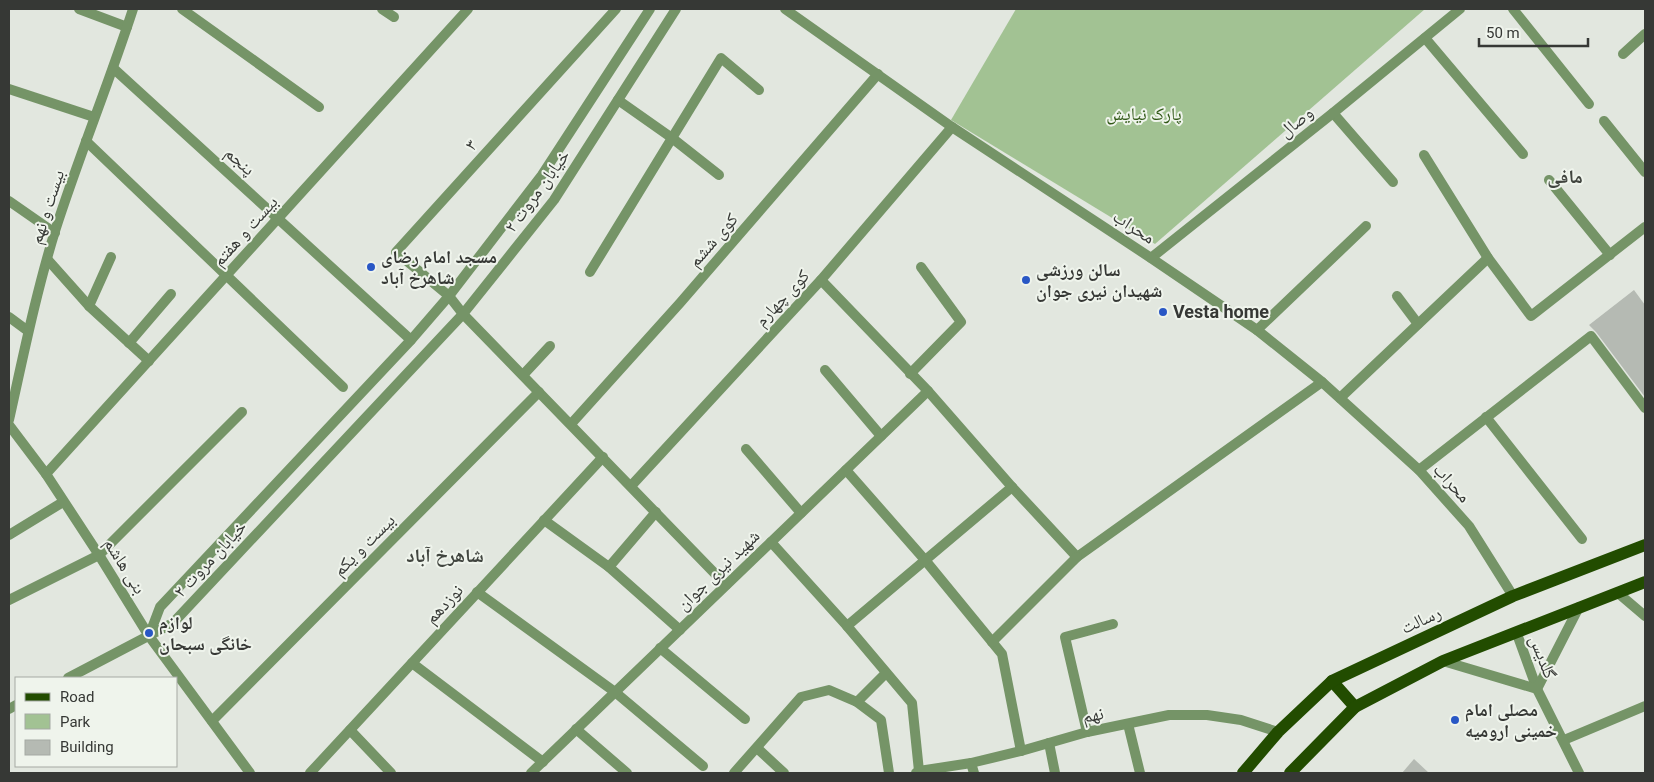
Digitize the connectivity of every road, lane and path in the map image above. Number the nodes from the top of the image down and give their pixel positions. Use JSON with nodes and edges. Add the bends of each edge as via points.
{"nodes":[{"id":1,"x":79,"y":9,"type":"edge"},
{"id":2,"x":133,"y":9,"type":"edge"},
{"id":3,"x":182,"y":9,"type":"edge"},
{"id":4,"x":382,"y":9,"type":"edge"},
{"id":5,"x":468,"y":9,"type":"edge"},
{"id":6,"x":616,"y":9,"type":"edge"},
{"id":7,"x":650,"y":9,"type":"edge"},
{"id":8,"x":676,"y":9,"type":"edge"},
{"id":9,"x":785,"y":9,"type":"edge"},
{"id":10,"x":1460,"y":9,"type":"edge"},
{"id":11,"x":1513,"y":9,"type":"edge"},
{"id":12,"x":394,"y":17,"type":"dead end"},
{"id":13,"x":127,"y":28,"type":"junction"},
{"id":14,"x":1645,"y":34,"type":"edge"},
{"id":15,"x":1426,"y":38,"type":"junction"},
{"id":16,"x":1623,"y":54,"type":"dead end"},
{"id":17,"x":113,"y":68,"type":"junction"},
{"id":18,"x":878,"y":74,"type":"junction"},
{"id":19,"x":9,"y":89,"type":"edge"},
{"id":20,"x":759,"y":90,"type":"dead end"},
{"id":21,"x":618,"y":100,"type":"junction"},
{"id":22,"x":1589,"y":104,"type":"dead end"},
{"id":23,"x":319,"y":107,"type":"dead end"},
{"id":24,"x":1333,"y":113,"type":"junction"},
{"id":25,"x":94,"y":117,"type":"junction"},
{"id":26,"x":1604,"y":121,"type":"dead end"},
{"id":27,"x":952,"y":127,"type":"junction"},
{"id":28,"x":672,"y":138,"type":"junction"},
{"id":29,"x":86,"y":141,"type":"junction"},
{"id":30,"x":1523,"y":154,"type":"dead end"},
{"id":31,"x":1424,"y":155,"type":"dead end"},
{"id":32,"x":1645,"y":172,"type":"edge"},
{"id":33,"x":719,"y":175,"type":"dead end"},
{"id":34,"x":1549,"y":180,"type":"dead end"},
{"id":35,"x":1393,"y":182,"type":"dead end"},
{"id":36,"x":9,"y":200,"type":"edge"},
{"id":37,"x":278,"y":218,"type":"junction"},
{"id":38,"x":1366,"y":226,"type":"dead end"},
{"id":39,"x":1645,"y":227,"type":"edge"},
{"id":40,"x":55,"y":233,"type":"junction"},
{"id":41,"x":1610,"y":255,"type":"junction"},
{"id":42,"x":112,"y":257,"type":"dead end"},
{"id":43,"x":1152,"y":258,"type":"junction"},
{"id":44,"x":1488,"y":258,"type":"junction"},
{"id":45,"x":48,"y":260,"type":"junction"},
{"id":46,"x":921,"y":267,"type":"dead end"},
{"id":47,"x":590,"y":272,"type":"dead end"},
{"id":48,"x":226,"y":276,"type":"junction"},
{"id":49,"x":821,"y":280,"type":"junction"},
{"id":50,"x":171,"y":294,"type":"dead end"},
{"id":51,"x":449,"y":296,"type":"junction"},
{"id":52,"x":1397,"y":296,"type":"dead end"},
{"id":53,"x":89,"y":306,"type":"junction"},
{"id":54,"x":463,"y":314,"type":"junction"},
{"id":55,"x":9,"y":318,"type":"edge"},
{"id":56,"x":1418,"y":324,"type":"junction"},
{"id":57,"x":1257,"y":330,"type":"junction"},
{"id":58,"x":28,"y":331,"type":"junction"},
{"id":59,"x":411,"y":340,"type":"junction"},
{"id":60,"x":129,"y":343,"type":"junction"},
{"id":61,"x":550,"y":346,"type":"dead end"},
{"id":62,"x":149,"y":361,"type":"junction"},
{"id":63,"x":825,"y":370,"type":"dead end"},
{"id":64,"x":910,"y":374,"type":"junction"},
{"id":65,"x":523,"y":375,"type":"junction"},
{"id":66,"x":1322,"y":382,"type":"junction"},
{"id":67,"x":343,"y":387,"type":"dead end"},
{"id":68,"x":928,"y":391,"type":"junction"},
{"id":69,"x":539,"y":392,"type":"junction"},
{"id":70,"x":1340,"y":398,"type":"junction"},
{"id":71,"x":1645,"y":408,"type":"edge"},
{"id":72,"x":242,"y":412,"type":"dead end"},
{"id":73,"x":1486,"y":417,"type":"junction"},
{"id":74,"x":9,"y":420,"type":"edge"},
{"id":75,"x":571,"y":424,"type":"junction"},
{"id":76,"x":9,"y":425,"type":"edge"},
{"id":77,"x":881,"y":436,"type":"junction"},
{"id":78,"x":746,"y":449,"type":"dead end"},
{"id":79,"x":602,"y":457,"type":"junction"},
{"id":80,"x":846,"y":470,"type":"junction"},
{"id":81,"x":1419,"y":470,"type":"junction"},
{"id":82,"x":46,"y":474,"type":"junction"},
{"id":83,"x":631,"y":486,"type":"junction"},
{"id":84,"x":1012,"y":487,"type":"junction"},
{"id":85,"x":63,"y":502,"type":"junction"},
{"id":86,"x":656,"y":512,"type":"junction"},
{"id":87,"x":801,"y":513,"type":"junction"},
{"id":88,"x":544,"y":520,"type":"junction"},
{"id":89,"x":9,"y":535,"type":"edge"},
{"id":90,"x":1582,"y":539,"type":"dead end"},
{"id":91,"x":771,"y":542,"type":"junction"},
{"id":92,"x":1645,"y":544,"type":"edge"},
{"id":93,"x":99,"y":555,"type":"junction"},
{"id":94,"x":1078,"y":557,"type":"junction"},
{"id":95,"x":925,"y":560,"type":"junction"},
{"id":96,"x":609,"y":567,"type":"junction"},
{"id":97,"x":1645,"y":582,"type":"edge"},
{"id":98,"x":726,"y":585,"type":"junction"},
{"id":99,"x":477,"y":592,"type":"junction"},
{"id":100,"x":1618,"y":593,"type":"junction"},
{"id":101,"x":1513,"y":596,"type":"junction"},
{"id":102,"x":9,"y":600,"type":"edge"},
{"id":103,"x":1579,"y":607,"type":"junction"},
{"id":104,"x":1645,"y":616,"type":"edge"},
{"id":105,"x":1113,"y":624,"type":"dead end"},
{"id":106,"x":847,"y":626,"type":"junction"},
{"id":107,"x":680,"y":630,"type":"junction"},
{"id":108,"x":1516,"y":634,"type":"junction"},
{"id":109,"x":149,"y":636,"type":"junction"},
{"id":110,"x":992,"y":642,"type":"junction"},
{"id":111,"x":660,"y":648,"type":"junction"},
{"id":112,"x":1443,"y":661,"type":"junction"},
{"id":113,"x":412,"y":663,"type":"junction"},
{"id":114,"x":886,"y":673,"type":"junction"},
{"id":115,"x":70,"y":677,"type":"edge"},
{"id":116,"x":1332,"y":681,"type":"junction"},
{"id":117,"x":1537,"y":689,"type":"junction"},
{"id":118,"x":615,"y":692,"type":"junction"},
{"id":119,"x":857,"y":702,"type":"junction"},
{"id":120,"x":1645,"y":706,"type":"edge"},
{"id":121,"x":1355,"y":707,"type":"junction"},
{"id":122,"x":745,"y":719,"type":"dead end"},
{"id":123,"x":212,"y":720,"type":"junction"},
{"id":124,"x":1128,"y":724,"type":"junction"},
{"id":125,"x":576,"y":729,"type":"junction"},
{"id":126,"x":350,"y":730,"type":"junction"},
{"id":127,"x":1087,"y":732,"type":"junction"},
{"id":128,"x":1278,"y":732,"type":"junction"},
{"id":129,"x":1564,"y":740,"type":"junction"},
{"id":130,"x":1049,"y":743,"type":"junction"},
{"id":131,"x":757,"y":748,"type":"junction"},
{"id":132,"x":1021,"y":751,"type":"junction"},
{"id":133,"x":543,"y":762,"type":"junction"},
{"id":134,"x":704,"y":766,"type":"dead end"},
{"id":135,"x":973,"y":768,"type":"edge"},
{"id":136,"x":917,"y":772,"type":"edge"},
{"id":137,"x":250,"y":773,"type":"edge"},
{"id":138,"x":310,"y":773,"type":"edge"},
{"id":139,"x":391,"y":773,"type":"edge"},
{"id":140,"x":530,"y":773,"type":"edge"},
{"id":141,"x":626,"y":773,"type":"edge"},
{"id":142,"x":734,"y":773,"type":"edge"},
{"id":143,"x":784,"y":773,"type":"edge"},
{"id":144,"x":889,"y":773,"type":"edge"},
{"id":145,"x":1055,"y":773,"type":"edge"},
{"id":146,"x":1140,"y":773,"type":"edge"},
{"id":147,"x":1242,"y":773,"type":"edge"},
{"id":148,"x":1290,"y":773,"type":"edge"},
{"id":149,"x":1579,"y":773,"type":"edge"}],
"edges":[{"from":1,"to":13,"type":"street"},
{"from":2,"to":13,"type":"street","name":"بیست و نهم"},
{"from":3,"to":23,"type":"street"},
{"from":4,"to":12,"type":"street"},
{"from":5,"to":37,"type":"street","name":"بیست و هفتم"},
{"from":6,"to":51,"type":"street","name":"۳","via":[[396,252]]},
{"from":7,"to":51,"type":"street","name":"خیابان مروت ۲","via":[[542,175]]},
{"from":8,"to":21,"type":"street","name":"خیابان مروت ۲"},
{"from":9,"to":18,"type":"street","name":"محراب"},
{"from":10,"to":15,"type":"street","name":"وصال"},
{"from":11,"to":22,"type":"street"},
{"from":13,"to":17,"type":"street","name":"بیست و نهم"},
{"from":14,"to":16,"type":"street"},
{"from":15,"to":24,"type":"street","name":"وصال"},
{"from":15,"to":30,"type":"street"},
{"from":17,"to":25,"type":"street","name":"بیست و نهم"},
{"from":17,"to":37,"type":"street","name":"پنجم"},
{"from":18,"to":27,"type":"street","name":"محراب"},
{"from":18,"to":75,"type":"street","name":"کوی ششم"},
{"from":19,"to":25,"type":"street"},
{"from":20,"to":28,"type":"street","via":[[721,58]]},
{"from":21,"to":28,"type":"street"},
{"from":21,"to":54,"type":"street","name":"خیابان مروت ۲","via":[[554,200]]},
{"from":24,"to":35,"type":"street"},
{"from":24,"to":43,"type":"street","name":"وصال"},
{"from":25,"to":29,"type":"street","name":"بیست و نهم"},
{"from":26,"to":32,"type":"street"},
{"from":27,"to":43,"type":"street","name":"محراب"},
{"from":27,"to":49,"type":"street","name":"کوی چهارم"},
{"from":28,"to":33,"type":"street"},
{"from":28,"to":47,"type":"street"},
{"from":29,"to":40,"type":"street","name":"بیست و نهم"},
{"from":29,"to":48,"type":"street"},
{"from":31,"to":44,"type":"street"},
{"from":34,"to":41,"type":"street"},
{"from":36,"to":40,"type":"street"},
{"from":37,"to":48,"type":"street","name":"بیست و هفتم"},
{"from":37,"to":59,"type":"street","name":"پنجم"},
{"from":38,"to":57,"type":"street"},
{"from":39,"to":41,"type":"street"},
{"from":40,"to":45,"type":"street","name":"بیست و نهم"},
{"from":41,"to":44,"type":"street","via":[[1532,316]]},
{"from":42,"to":53,"type":"street"},
{"from":43,"to":57,"type":"street","name":"محراب"},
{"from":44,"to":56,"type":"street"},
{"from":45,"to":53,"type":"street"},
{"from":45,"to":58,"type":"street","name":"بیست و نهم"},
{"from":46,"to":64,"type":"street","via":[[961,322]]},
{"from":48,"to":62,"type":"street","name":"بیست و هفتم"},
{"from":48,"to":67,"type":"street"},
{"from":49,"to":64,"type":"street"},
{"from":49,"to":83,"type":"street","name":"کوی چهارم"},
{"from":50,"to":60,"type":"street"},
{"from":51,"to":54,"type":"street"},
{"from":51,"to":59,"type":"street","name":"خیابان مروت ۲"},
{"from":52,"to":56,"type":"street"},
{"from":53,"to":60,"type":"street"},
{"from":54,"to":65,"type":"street"},
{"from":54,"to":109,"type":"street","name":"خیابان مروت ۲","via":[[173,622]]},
{"from":55,"to":58,"type":"street"},
{"from":56,"to":70,"type":"street"},
{"from":57,"to":66,"type":"street","name":"محراب"},
{"from":58,"to":74,"type":"street","name":"بیست و نهم"},
{"from":59,"to":109,"type":"street","name":"خیابان مروت ۲","via":[[160,606]]},
{"from":60,"to":62,"type":"street"},
{"from":61,"to":65,"type":"street"},
{"from":62,"to":82,"type":"street","name":"بیست و هفتم"},
{"from":63,"to":77,"type":"street"},
{"from":64,"to":68,"type":"street"},
{"from":65,"to":69,"type":"street"},
{"from":66,"to":70,"type":"street","name":"محراب"},
{"from":66,"to":94,"type":"street"},
{"from":68,"to":77,"type":"street","name":"شهید نیری جوان"},
{"from":68,"to":84,"type":"street"},
{"from":69,"to":75,"type":"street"},
{"from":69,"to":123,"type":"street","name":"بیست و یکم"},
{"from":70,"to":81,"type":"street","name":"محراب"},
{"from":71,"to":73,"type":"street","via":[[1591,336]]},
{"from":72,"to":93,"type":"street"},
{"from":73,"to":81,"type":"street"},
{"from":73,"to":90,"type":"street"},
{"from":75,"to":79,"type":"street"},
{"from":76,"to":82,"type":"street","name":"بنی هاشم"},
{"from":77,"to":80,"type":"street","name":"شهید نیری جوان"},
{"from":78,"to":87,"type":"street"},
{"from":79,"to":83,"type":"street"},
{"from":79,"to":88,"type":"street","name":"نوزدهم"},
{"from":80,"to":87,"type":"street","name":"شهید نیری جوان"},
{"from":80,"to":95,"type":"street"},
{"from":81,"to":101,"type":"street","name":"محراب","via":[[1469,526]]},
{"from":82,"to":85,"type":"street","name":"بنی هاشم"},
{"from":83,"to":86,"type":"street"},
{"from":84,"to":94,"type":"street"},
{"from":84,"to":95,"type":"street"},
{"from":85,"to":89,"type":"street"},
{"from":85,"to":93,"type":"street","name":"بنی هاشم"},
{"from":86,"to":96,"type":"street"},
{"from":86,"to":98,"type":"street"},
{"from":87,"to":91,"type":"street","name":"شهید نیری جوان"},
{"from":88,"to":96,"type":"street"},
{"from":88,"to":99,"type":"street","name":"نوزدهم"},
{"from":91,"to":98,"type":"street","name":"شهید نیری جوان"},
{"from":91,"to":106,"type":"street"},
{"from":92,"to":101,"type":"main road","name":"رسالت"},
{"from":93,"to":102,"type":"street"},
{"from":93,"to":109,"type":"street","name":"بنی هاشم"},
{"from":94,"to":110,"type":"street"},
{"from":95,"to":106,"type":"street"},
{"from":95,"to":110,"type":"street"},
{"from":96,"to":107,"type":"street"},
{"from":97,"to":100,"type":"main road"},
{"from":98,"to":107,"type":"street","name":"شهید نیری جوان"},
{"from":99,"to":113,"type":"street","name":"نوزدهم"},
{"from":99,"to":118,"type":"street"},
{"from":100,"to":103,"type":"main road"},
{"from":100,"to":104,"type":"street"},
{"from":101,"to":116,"type":"main road","name":"رسالت"},
{"from":103,"to":108,"type":"main road"},
{"from":103,"to":117,"type":"street"},
{"from":105,"to":127,"type":"street","via":[[1065,637]]},
{"from":106,"to":114,"type":"street"},
{"from":107,"to":111,"type":"street","name":"شهید نیری جوان"},
{"from":108,"to":112,"type":"main road"},
{"from":108,"to":117,"type":"street","name":"گلدیس"},
{"from":109,"to":115,"type":"street"},
{"from":109,"to":123,"type":"street","name":"بنی هاشم"},
{"from":110,"to":132,"type":"street","via":[[1002,654]]},
{"from":111,"to":118,"type":"street","name":"شهید نیری جوان"},
{"from":111,"to":122,"type":"street"},
{"from":112,"to":117,"type":"street"},
{"from":112,"to":121,"type":"main road"},
{"from":113,"to":126,"type":"street","name":"نوزدهم"},
{"from":113,"to":133,"type":"street"},
{"from":114,"to":119,"type":"street"},
{"from":114,"to":136,"type":"street","via":[[912,703]]},
{"from":116,"to":121,"type":"main road"},
{"from":116,"to":128,"type":"main road","name":"رسالت"},
{"from":117,"to":129,"type":"street","name":"گلدیس"},
{"from":118,"to":125,"type":"street","name":"شهید نیری جوان"},
{"from":118,"to":134,"type":"street"},
{"from":119,"to":131,"type":"street","via":[[829,690],[801,697]]},
{"from":119,"to":144,"type":"street","via":[[881,720]]},
{"from":120,"to":129,"type":"street"},
{"from":121,"to":148,"type":"main road"},
{"from":123,"to":137,"type":"street","name":"بنی هاشم"},
{"from":124,"to":127,"type":"street","name":"نهم"},
{"from":124,"to":128,"type":"street","name":"نهم","via":[[1169,714],[1207,715],[1241,720]]},
{"from":124,"to":146,"type":"street"},
{"from":125,"to":133,"type":"street","name":"شهید نیری جوان"},
{"from":125,"to":141,"type":"street"},
{"from":126,"to":138,"type":"street","name":"نوزدهم"},
{"from":126,"to":139,"type":"street"},
{"from":127,"to":130,"type":"street","name":"نهم"},
{"from":128,"to":147,"type":"main road","name":"رسالت"},
{"from":129,"to":149,"type":"street","name":"گلدیس"},
{"from":130,"to":132,"type":"street","name":"نهم"},
{"from":130,"to":145,"type":"street"},
{"from":131,"to":142,"type":"street"},
{"from":131,"to":143,"type":"street"},
{"from":132,"to":135,"type":"street","name":"نهم"},
{"from":133,"to":140,"type":"street","name":"شهید نیری جوان"},
{"from":135,"to":136,"type":"street","name":"نهم"}]}
